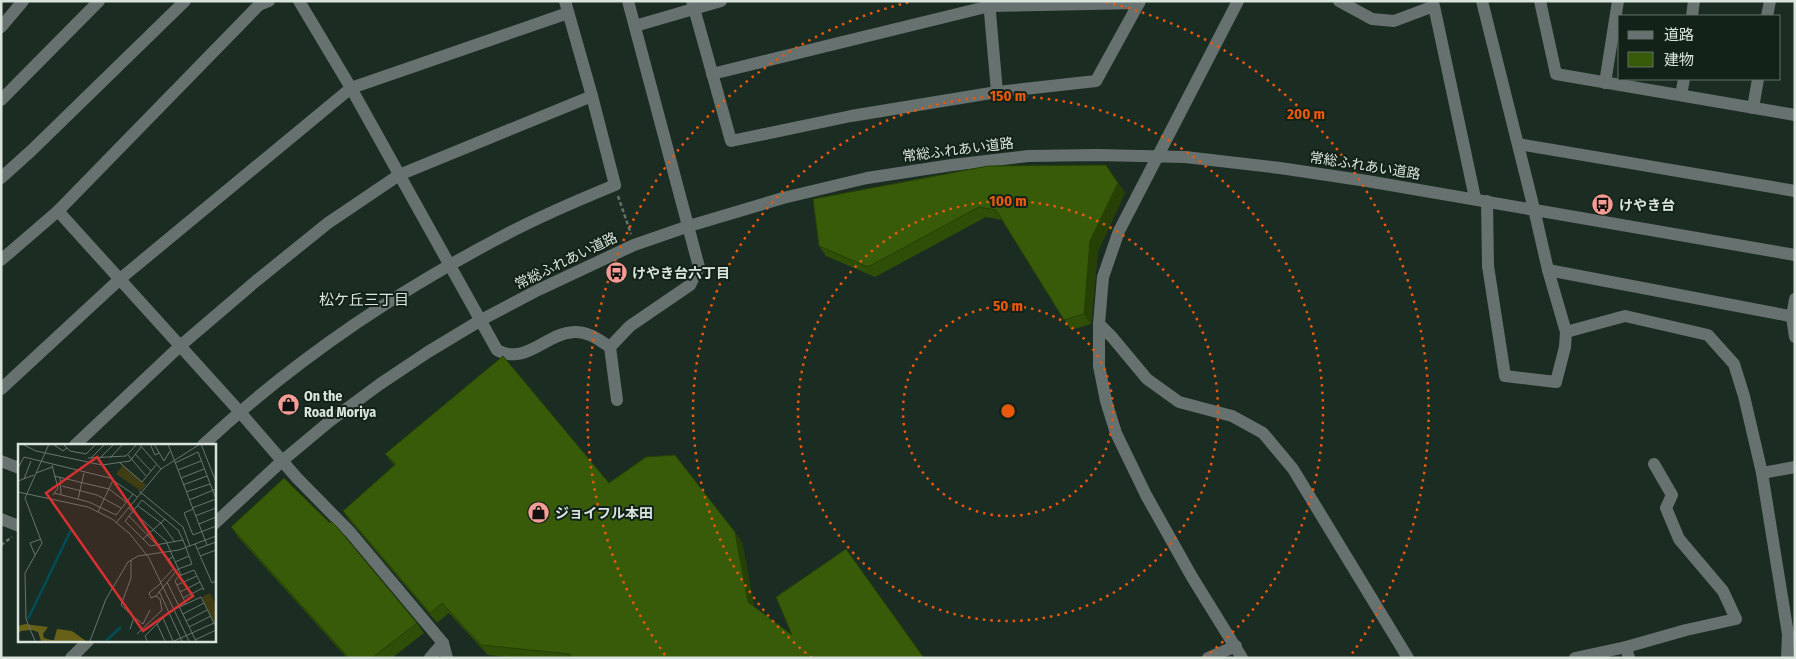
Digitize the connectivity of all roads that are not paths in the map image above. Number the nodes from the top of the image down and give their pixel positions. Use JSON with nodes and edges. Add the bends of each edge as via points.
{"nodes":[{"id":1,"x":23,"y":1,"type":"edge"},
{"id":2,"x":99,"y":1,"type":"edge"},
{"id":3,"x":185,"y":1,"type":"edge"},
{"id":4,"x":269,"y":1,"type":"edge"},
{"id":5,"x":299,"y":1,"type":"edge"},
{"id":6,"x":628,"y":1,"type":"edge"},
{"id":7,"x":722,"y":1,"type":"edge"},
{"id":8,"x":1238,"y":1,"type":"edge"},
{"id":9,"x":1339,"y":1,"type":"edge"},
{"id":10,"x":1482,"y":1,"type":"edge"},
{"id":11,"x":1540,"y":1,"type":"edge"},
{"id":12,"x":1618,"y":1,"type":"edge"},
{"id":13,"x":1694,"y":1,"type":"edge"},
{"id":14,"x":1770,"y":1,"type":"edge"},
{"id":15,"x":1140,"y":2,"type":"edge"},
{"id":16,"x":990,"y":4,"type":"edge"},
{"id":17,"x":693,"y":5,"type":"edge"},
{"id":18,"x":566,"y":7,"type":"edge"},
{"id":19,"x":1692,"y":15,"type":"edge"},
{"id":20,"x":1767,"y":15,"type":"edge"},
{"id":21,"x":635,"y":26,"type":"junction"},
{"id":22,"x":1,"y":27,"type":"edge"},
{"id":23,"x":712,"y":74,"type":"junction"},
{"id":24,"x":1684,"y":80,"type":"edge"},
{"id":25,"x":1758,"y":80,"type":"edge"},
{"id":26,"x":1605,"y":82,"type":"junction"},
{"id":27,"x":351,"y":88,"type":"junction"},
{"id":28,"x":998,"y":92,"type":"junction"},
{"id":29,"x":1681,"y":95,"type":"junction"},
{"id":30,"x":592,"y":96,"type":"junction"},
{"id":31,"x":1,"y":100,"type":"edge"},
{"id":32,"x":1753,"y":108,"type":"junction"},
{"id":33,"x":1795,"y":115,"type":"edge"},
{"id":34,"x":1518,"y":144,"type":"junction"},
{"id":35,"x":1158,"y":156,"type":"junction"},
{"id":36,"x":399,"y":174,"type":"junction"},
{"id":37,"x":1,"y":178,"type":"edge"},
{"id":38,"x":1795,"y":191,"type":"edge"},
{"id":39,"x":1481,"y":200,"type":"junction"},
{"id":40,"x":1534,"y":209,"type":"junction"},
{"id":41,"x":58,"y":211,"type":"junction"},
{"id":42,"x":689,"y":226,"type":"junction"},
{"id":43,"x":1795,"y":255,"type":"edge"},
{"id":44,"x":1,"y":260,"type":"edge"},
{"id":45,"x":450,"y":264,"type":"junction"},
{"id":46,"x":1548,"y":270,"type":"junction"},
{"id":47,"x":120,"y":278,"type":"junction"},
{"id":48,"x":1795,"y":299,"type":"edge"},
{"id":49,"x":1793,"y":317,"type":"edge"},
{"id":50,"x":481,"y":320,"type":"junction"},
{"id":51,"x":1099,"y":324,"type":"junction"},
{"id":52,"x":1566,"y":332,"type":"junction"},
{"id":53,"x":1795,"y":338,"type":"edge"},
{"id":54,"x":180,"y":346,"type":"junction"},
{"id":55,"x":610,"y":346,"type":"junction"},
{"id":56,"x":1,"y":389,"type":"edge"},
{"id":57,"x":616,"y":400,"type":"dead end"},
{"id":58,"x":239,"y":411,"type":"junction"},
{"id":59,"x":76,"y":444,"type":"edge"},
{"id":60,"x":204,"y":444,"type":"edge"},
{"id":61,"x":1,"y":461,"type":"edge"},
{"id":62,"x":282,"y":461,"type":"junction"},
{"id":63,"x":1654,"y":464,"type":"dead end"},
{"id":64,"x":1795,"y":467,"type":"edge"},
{"id":65,"x":18,"y":468,"type":"edge"},
{"id":66,"x":1762,"y":473,"type":"junction"},
{"id":67,"x":1,"y":520,"type":"edge"},
{"id":68,"x":215,"y":523,"type":"edge"},
{"id":69,"x":16,"y":531,"type":"edge"},
{"id":70,"x":87,"y":642,"type":"edge"},
{"id":71,"x":444,"y":643,"type":"junction"},
{"id":72,"x":1239,"y":652,"type":"edge"},
{"id":73,"x":1628,"y":653,"type":"edge"},
{"id":74,"x":71,"y":658,"type":"edge"},
{"id":75,"x":430,"y":658,"type":"edge"},
{"id":76,"x":447,"y":658,"type":"edge"},
{"id":77,"x":1208,"y":658,"type":"edge"},
{"id":78,"x":1408,"y":658,"type":"edge"},
{"id":79,"x":1575,"y":658,"type":"edge"},
{"id":80,"x":1787,"y":658,"type":"edge"}],
"edges":[{"from":1,"to":22,"type":"street"},
{"from":2,"to":31,"type":"street"},
{"from":3,"to":37,"type":"street"},
{"from":4,"to":41,"type":"street","via":[[259,5]]},
{"from":5,"to":27,"type":"street"},
{"from":6,"to":21,"type":"street"},
{"from":7,"to":17,"type":"street"},
{"from":8,"to":35,"type":"street"},
{"from":9,"to":39,"type":"street","via":[[1372,19],[1394,21],[1434,6]]},
{"from":10,"to":34,"type":"street"},
{"from":11,"to":26,"type":"street","via":[[1556,74]]},
{"from":12,"to":26,"type":"street"},
{"from":13,"to":19,"type":"street"},
{"from":14,"to":20,"type":"street"},
{"from":15,"to":16,"type":"street"},
{"from":15,"to":28,"type":"street","via":[[1096,80]]},
{"from":16,"to":23,"type":"street"},
{"from":16,"to":28,"type":"street"},
{"from":17,"to":21,"type":"street"},
{"from":17,"to":23,"type":"street"},
{"from":18,"to":27,"type":"street"},
{"from":18,"to":30,"type":"street"},
{"from":21,"to":42,"type":"street"},
{"from":23,"to":28,"type":"street","via":[[732,141],[851,116]]},
{"from":24,"to":29,"type":"street"},
{"from":25,"to":32,"type":"street"},
{"from":26,"to":29,"type":"street"},
{"from":27,"to":36,"type":"street"},
{"from":27,"to":47,"type":"street"},
{"from":29,"to":32,"type":"street"},
{"from":30,"to":36,"type":"street"},
{"from":30,"to":45,"type":"street","via":[[615,185],[554,211]]},
{"from":32,"to":33,"type":"street"},
{"from":34,"to":38,"type":"street"},
{"from":34,"to":40,"type":"street"},
{"from":35,"to":39,"type":"street","name":"常総ふれあい道路","via":[[1280,168]]},
{"from":35,"to":42,"type":"street","name":"常総ふれあい道路","via":[[1028,156],[942,166],[867,178]]},
{"from":35,"to":51,"type":"street","via":[[1112,247],[1103,277]]},
{"from":36,"to":45,"type":"street"},
{"from":36,"to":54,"type":"street","via":[[328,223]]},
{"from":39,"to":40,"type":"street","name":"常総ふれあい道路"},
{"from":39,"to":52,"type":"street","via":[[1505,376],[1556,382]]},
{"from":40,"to":43,"type":"street","name":"常総ふれあい道路"},
{"from":40,"to":46,"type":"street"},
{"from":41,"to":44,"type":"street"},
{"from":41,"to":47,"type":"street"},
{"from":42,"to":50,"type":"street","name":"常総ふれあい道路","via":[[586,266]]},
{"from":42,"to":55,"type":"street","via":[[699,268],[690,285],[630,326]]},
{"from":45,"to":50,"type":"street"},
{"from":45,"to":58,"type":"street","via":[[342,334]]},
{"from":46,"to":49,"type":"street"},
{"from":46,"to":52,"type":"street"},
{"from":47,"to":54,"type":"street"},
{"from":47,"to":56,"type":"street"},
{"from":48,"to":49,"type":"street"},
{"from":49,"to":53,"type":"street"},
{"from":50,"to":55,"type":"street","via":[[497,350],[510,356],[574,332],[589,334]]},
{"from":50,"to":62,"type":"street","name":"常総ふれあい道路","via":[[380,384]]},
{"from":51,"to":72,"type":"street","via":[[1099,366],[1116,433],[1192,577]]},
{"from":51,"to":78,"type":"street","via":[[1147,379],[1179,402],[1232,416],[1262,432],[1293,469]]},
{"from":52,"to":66,"type":"street","via":[[1625,316],[1708,335],[1734,364]]},
{"from":54,"to":58,"type":"street"},
{"from":54,"to":59,"type":"street"},
{"from":55,"to":57,"type":"street"},
{"from":58,"to":60,"type":"street"},
{"from":58,"to":62,"type":"street"},
{"from":61,"to":65,"type":"street"},
{"from":62,"to":68,"type":"street","name":"常総ふれあい道路"},
{"from":62,"to":71,"type":"street","via":[[350,532]]},
{"from":63,"to":73,"type":"street","via":[[1672,495],[1666,508],[1679,539],[1723,591],[1736,619],[1686,630]]},
{"from":64,"to":66,"type":"street"},
{"from":66,"to":80,"type":"street","via":[[1788,634]]},
{"from":67,"to":69,"type":"street"},
{"from":70,"to":74,"type":"street"},
{"from":71,"to":75,"type":"street"},
{"from":71,"to":76,"type":"street"},
{"from":72,"to":77,"type":"street"},
{"from":73,"to":79,"type":"street"}]}
